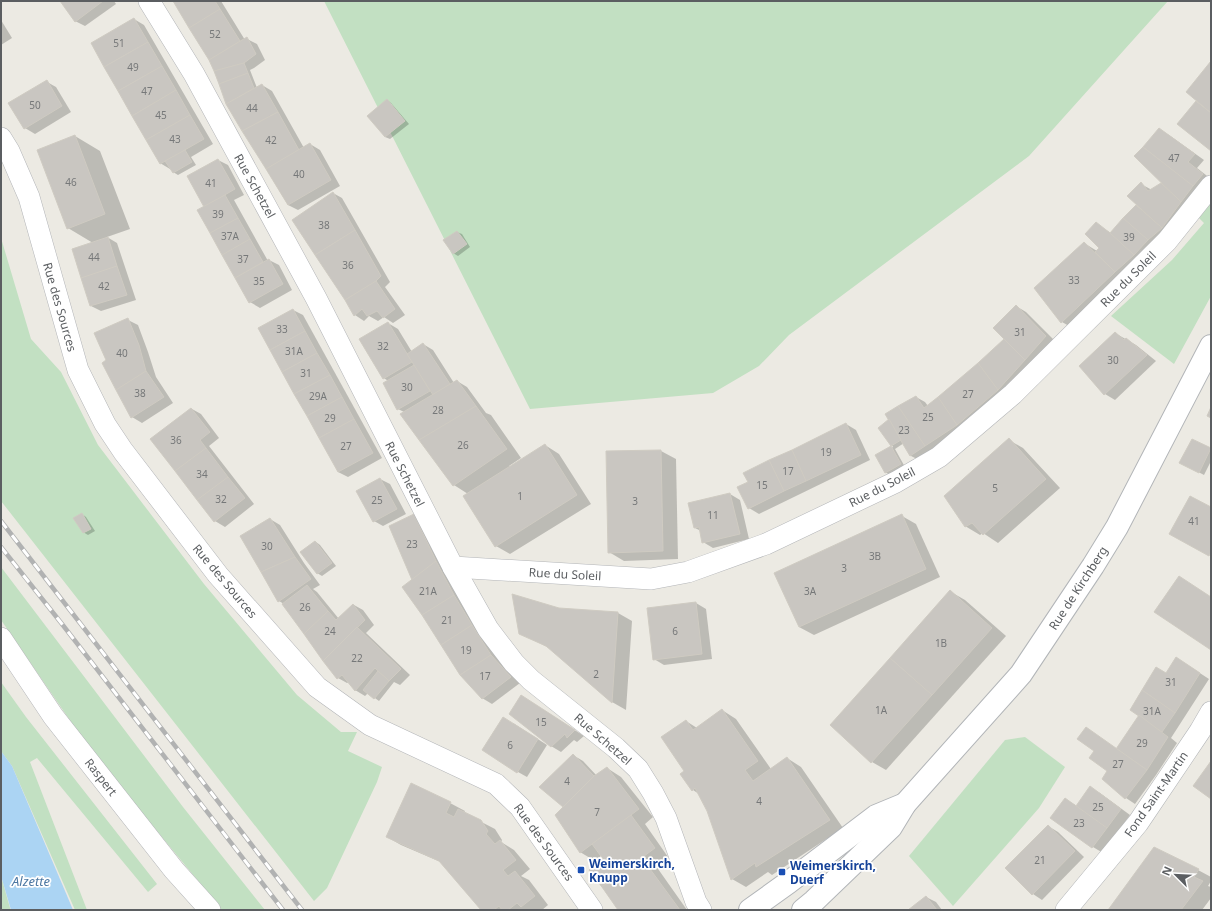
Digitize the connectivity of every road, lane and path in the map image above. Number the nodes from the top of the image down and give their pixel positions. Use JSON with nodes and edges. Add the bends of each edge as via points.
{"nodes":[{"id":1,"x":150,"y":1,"type":"edge"},
{"id":2,"x":1,"y":138,"type":"edge"},
{"id":3,"x":1211,"y":186,"type":"edge"},
{"id":4,"x":1211,"y":346,"type":"edge"},
{"id":5,"x":453,"y":567,"type":"junction"},
{"id":6,"x":1,"y":638,"type":"edge"},
{"id":7,"x":1211,"y":712,"type":"edge"},
{"id":8,"x":905,"y":804,"type":"junction"},
{"id":9,"x":812,"y":907,"type":"edge"},
{"id":10,"x":210,"y":910,"type":"edge"},
{"id":11,"x":592,"y":910,"type":"edge"},
{"id":12,"x":701,"y":910,"type":"edge"},
{"id":13,"x":750,"y":910,"type":"edge"},
{"id":14,"x":1066,"y":910,"type":"edge"}],
"edges":[{"from":1,"to":5,"type":"street","name":"Rue Schetzel","via":[[194,74],[316,298]]},
{"from":2,"to":11,"type":"street","name":"Rue des Sources","via":[[29,197],[78,370],[105,424],[123,451],[218,575],[317,687],[370,725],[496,784],[520,806]]},
{"from":3,"to":5,"type":"street","name":"Rue du Soleil","via":[[1167,241],[1013,394],[939,457],[896,482],[766,544],[688,572],[651,579]]},
{"from":4,"to":8,"type":"main road","name":"Rue de Kirchberg","via":[[1117,527],[1025,668]]},
{"from":5,"to":12,"type":"street","name":"Rue Schetzel","via":[[488,629],[514,663],[638,769],[666,818]]},
{"from":6,"to":10,"type":"street","name":"Raspert","via":[[53,716],[174,870]]},
{"from":7,"to":14,"type":"street","name":"Fond Saint-Martin","via":[[1138,823]]},
{"from":8,"to":9,"type":"main road","name":"Rue de Kirchberg","via":[[891,827]]},
{"from":8,"to":13,"type":"main road","name":"Rue de Kirchberg","via":[[876,816]]}]}
